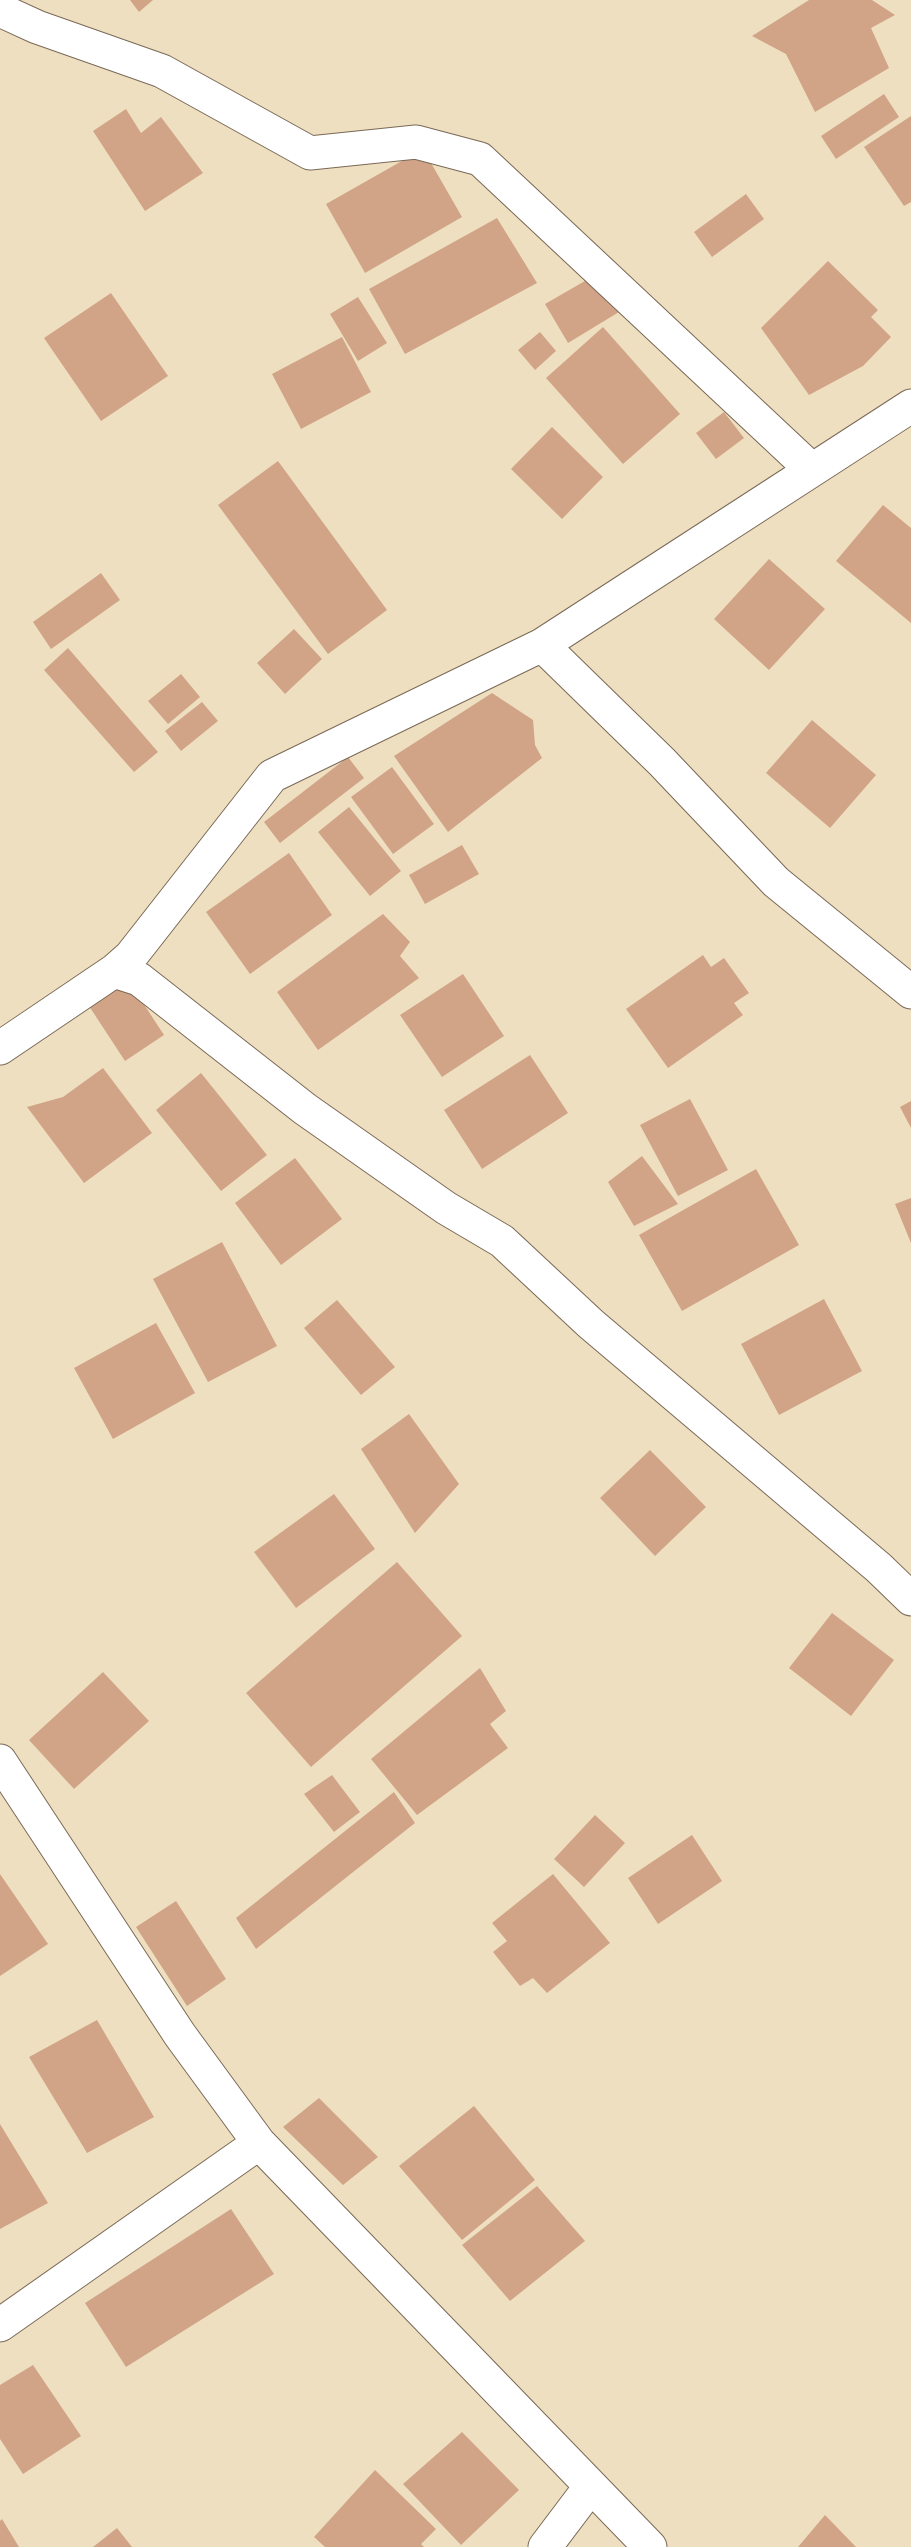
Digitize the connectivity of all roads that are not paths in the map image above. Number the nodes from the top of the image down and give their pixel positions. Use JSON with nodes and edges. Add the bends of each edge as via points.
{"nodes":[{"id":1,"x":0,"y":10,"type":"edge"},
{"id":2,"x":911,"y":406,"type":"edge"},
{"id":3,"x":812,"y":470,"type":"junction"},
{"id":4,"x":542,"y":645,"type":"junction"},
{"id":5,"x":114,"y":971,"type":"junction"},
{"id":6,"x":911,"y":993,"type":"edge"},
{"id":7,"x":0,"y":1047,"type":"edge"},
{"id":8,"x":911,"y":1599,"type":"edge"},
{"id":9,"x":1,"y":1765,"type":"edge"},
{"id":10,"x":259,"y":2143,"type":"junction"},
{"id":11,"x":0,"y":2325,"type":"edge"},
{"id":12,"x":591,"y":2486,"type":"junction"},
{"id":13,"x":545,"y":2547,"type":"edge"},
{"id":14,"x":650,"y":2547,"type":"edge"}],
"edges":[{"from":1,"to":3,"type":"street","via":[[162,71],[310,153],[416,142],[480,159]]},
{"from":2,"to":3,"type":"street"},
{"from":3,"to":4,"type":"street"},
{"from":4,"to":5,"type":"street","via":[[272,776],[131,956]]},
{"from":4,"to":6,"type":"street","via":[[662,762],[776,882]]},
{"from":5,"to":7,"type":"street"},
{"from":5,"to":8,"type":"street","via":[[139,979],[305,1109],[446,1208],[502,1241],[591,1324]]},
{"from":9,"to":10,"type":"street","via":[[180,2036]]},
{"from":10,"to":11,"type":"street"},
{"from":10,"to":12,"type":"street"},
{"from":12,"to":13,"type":"street"},
{"from":12,"to":14,"type":"street"}]}
